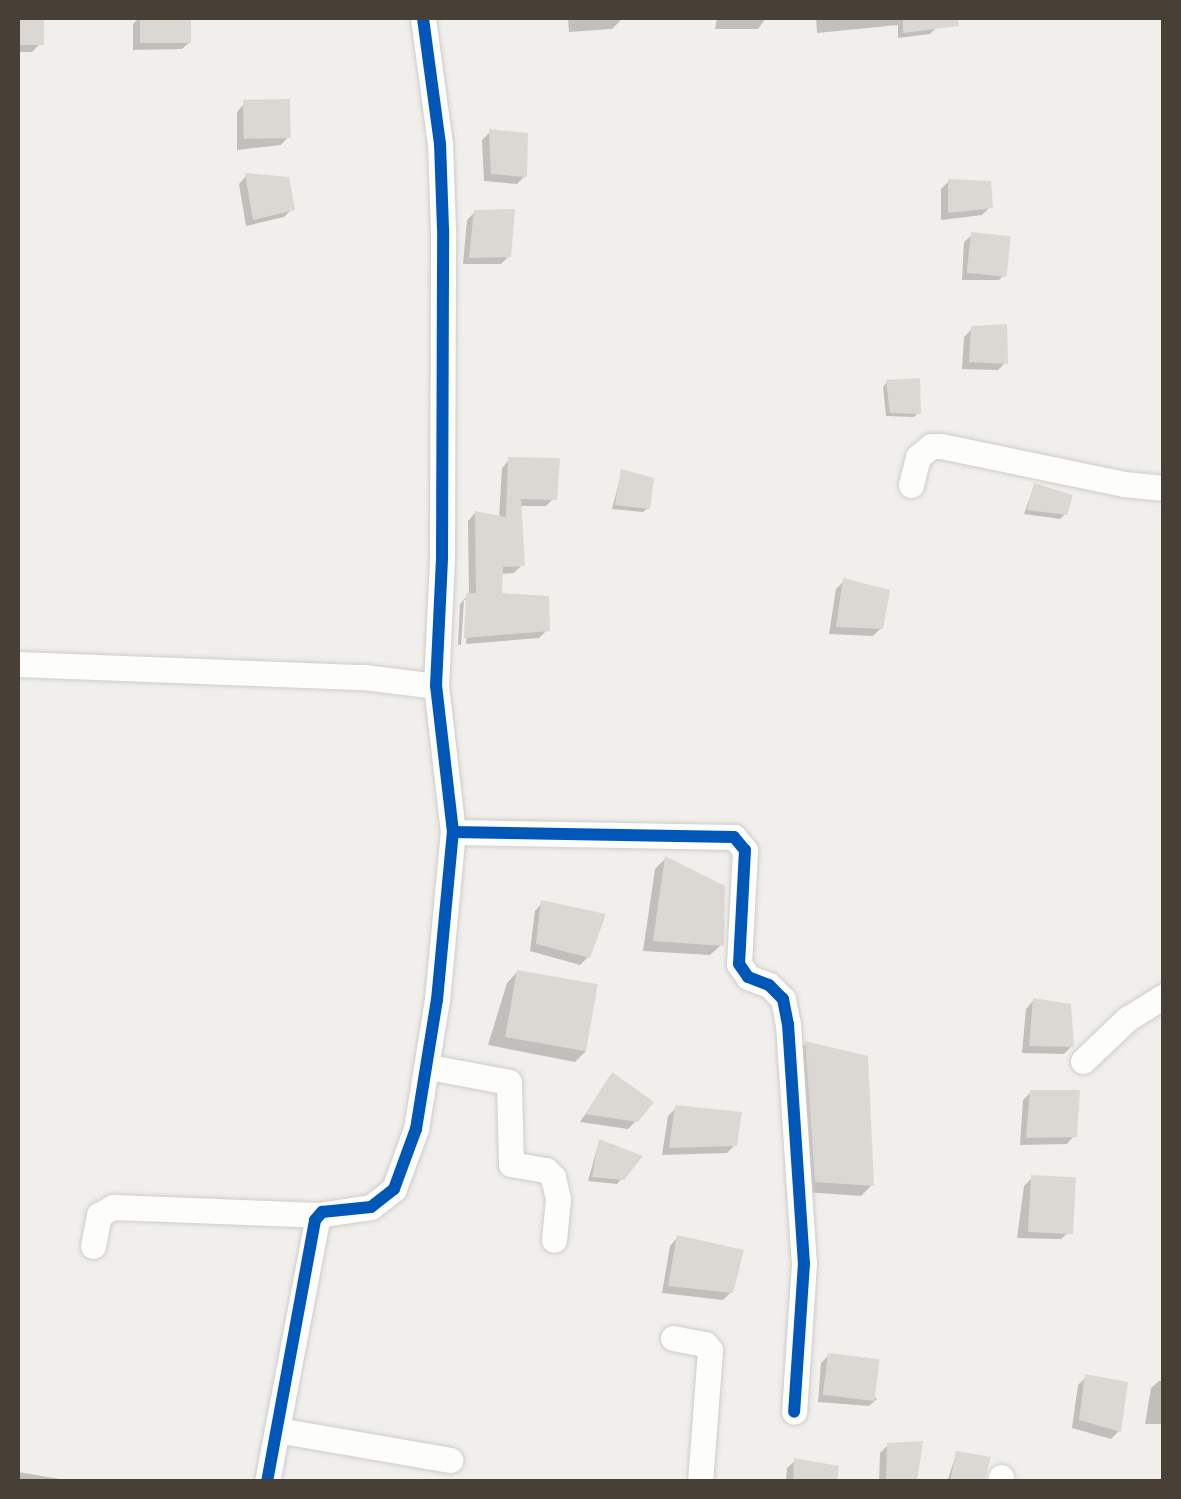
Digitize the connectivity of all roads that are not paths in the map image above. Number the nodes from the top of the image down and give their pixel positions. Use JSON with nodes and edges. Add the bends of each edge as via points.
{"nodes":[{"id":1,"x":423,"y":18,"type":"edge"},
{"id":2,"x":911,"y":485,"type":"dead end"},
{"id":3,"x":1164,"y":488,"type":"edge"},
{"id":4,"x":18,"y":664,"type":"edge"},
{"id":5,"x":436,"y":686,"type":"junction"},
{"id":6,"x":453,"y":832,"type":"junction"},
{"id":7,"x":1164,"y":996,"type":"edge"},
{"id":8,"x":1083,"y":1061,"type":"dead end"},
{"id":9,"x":429,"y":1067,"type":"junction"},
{"id":10,"x":318,"y":1215,"type":"junction"},
{"id":11,"x":554,"y":1240,"type":"dead end"},
{"id":12,"x":93,"y":1246,"type":"dead end"},
{"id":13,"x":674,"y":1338,"type":"dead end"},
{"id":14,"x":794,"y":1412,"type":"dead end"},
{"id":15,"x":277,"y":1430,"type":"junction"},
{"id":16,"x":450,"y":1460,"type":"dead end"},
{"id":17,"x":267,"y":1482,"type":"edge"},
{"id":18,"x":700,"y":1482,"type":"edge"}],
"edges":[{"from":1,"to":5,"type":"street","via":[[444,229]]},
{"from":2,"to":3,"type":"street","via":[[918,457],[941,446]]},
{"from":4,"to":5,"type":"street","via":[[217,669]]},
{"from":5,"to":6,"type":"street"},
{"from":6,"to":9,"type":"street"},
{"from":6,"to":14,"type":"street","via":[[734,838],[745,850],[739,964],[783,999],[788,1024],[804,1263]]},
{"from":7,"to":8,"type":"street","via":[[1127,1018]]},
{"from":9,"to":10,"type":"street","via":[[394,1189],[371,1207]]},
{"from":9,"to":11,"type":"street","via":[[509,1082],[511,1164],[553,1177]]},
{"from":10,"to":12,"type":"street","via":[[113,1206],[99,1216]]},
{"from":10,"to":15,"type":"street"},
{"from":13,"to":18,"type":"street","via":[[710,1350]]},
{"from":15,"to":16,"type":"street"},
{"from":15,"to":17,"type":"street"}]}
